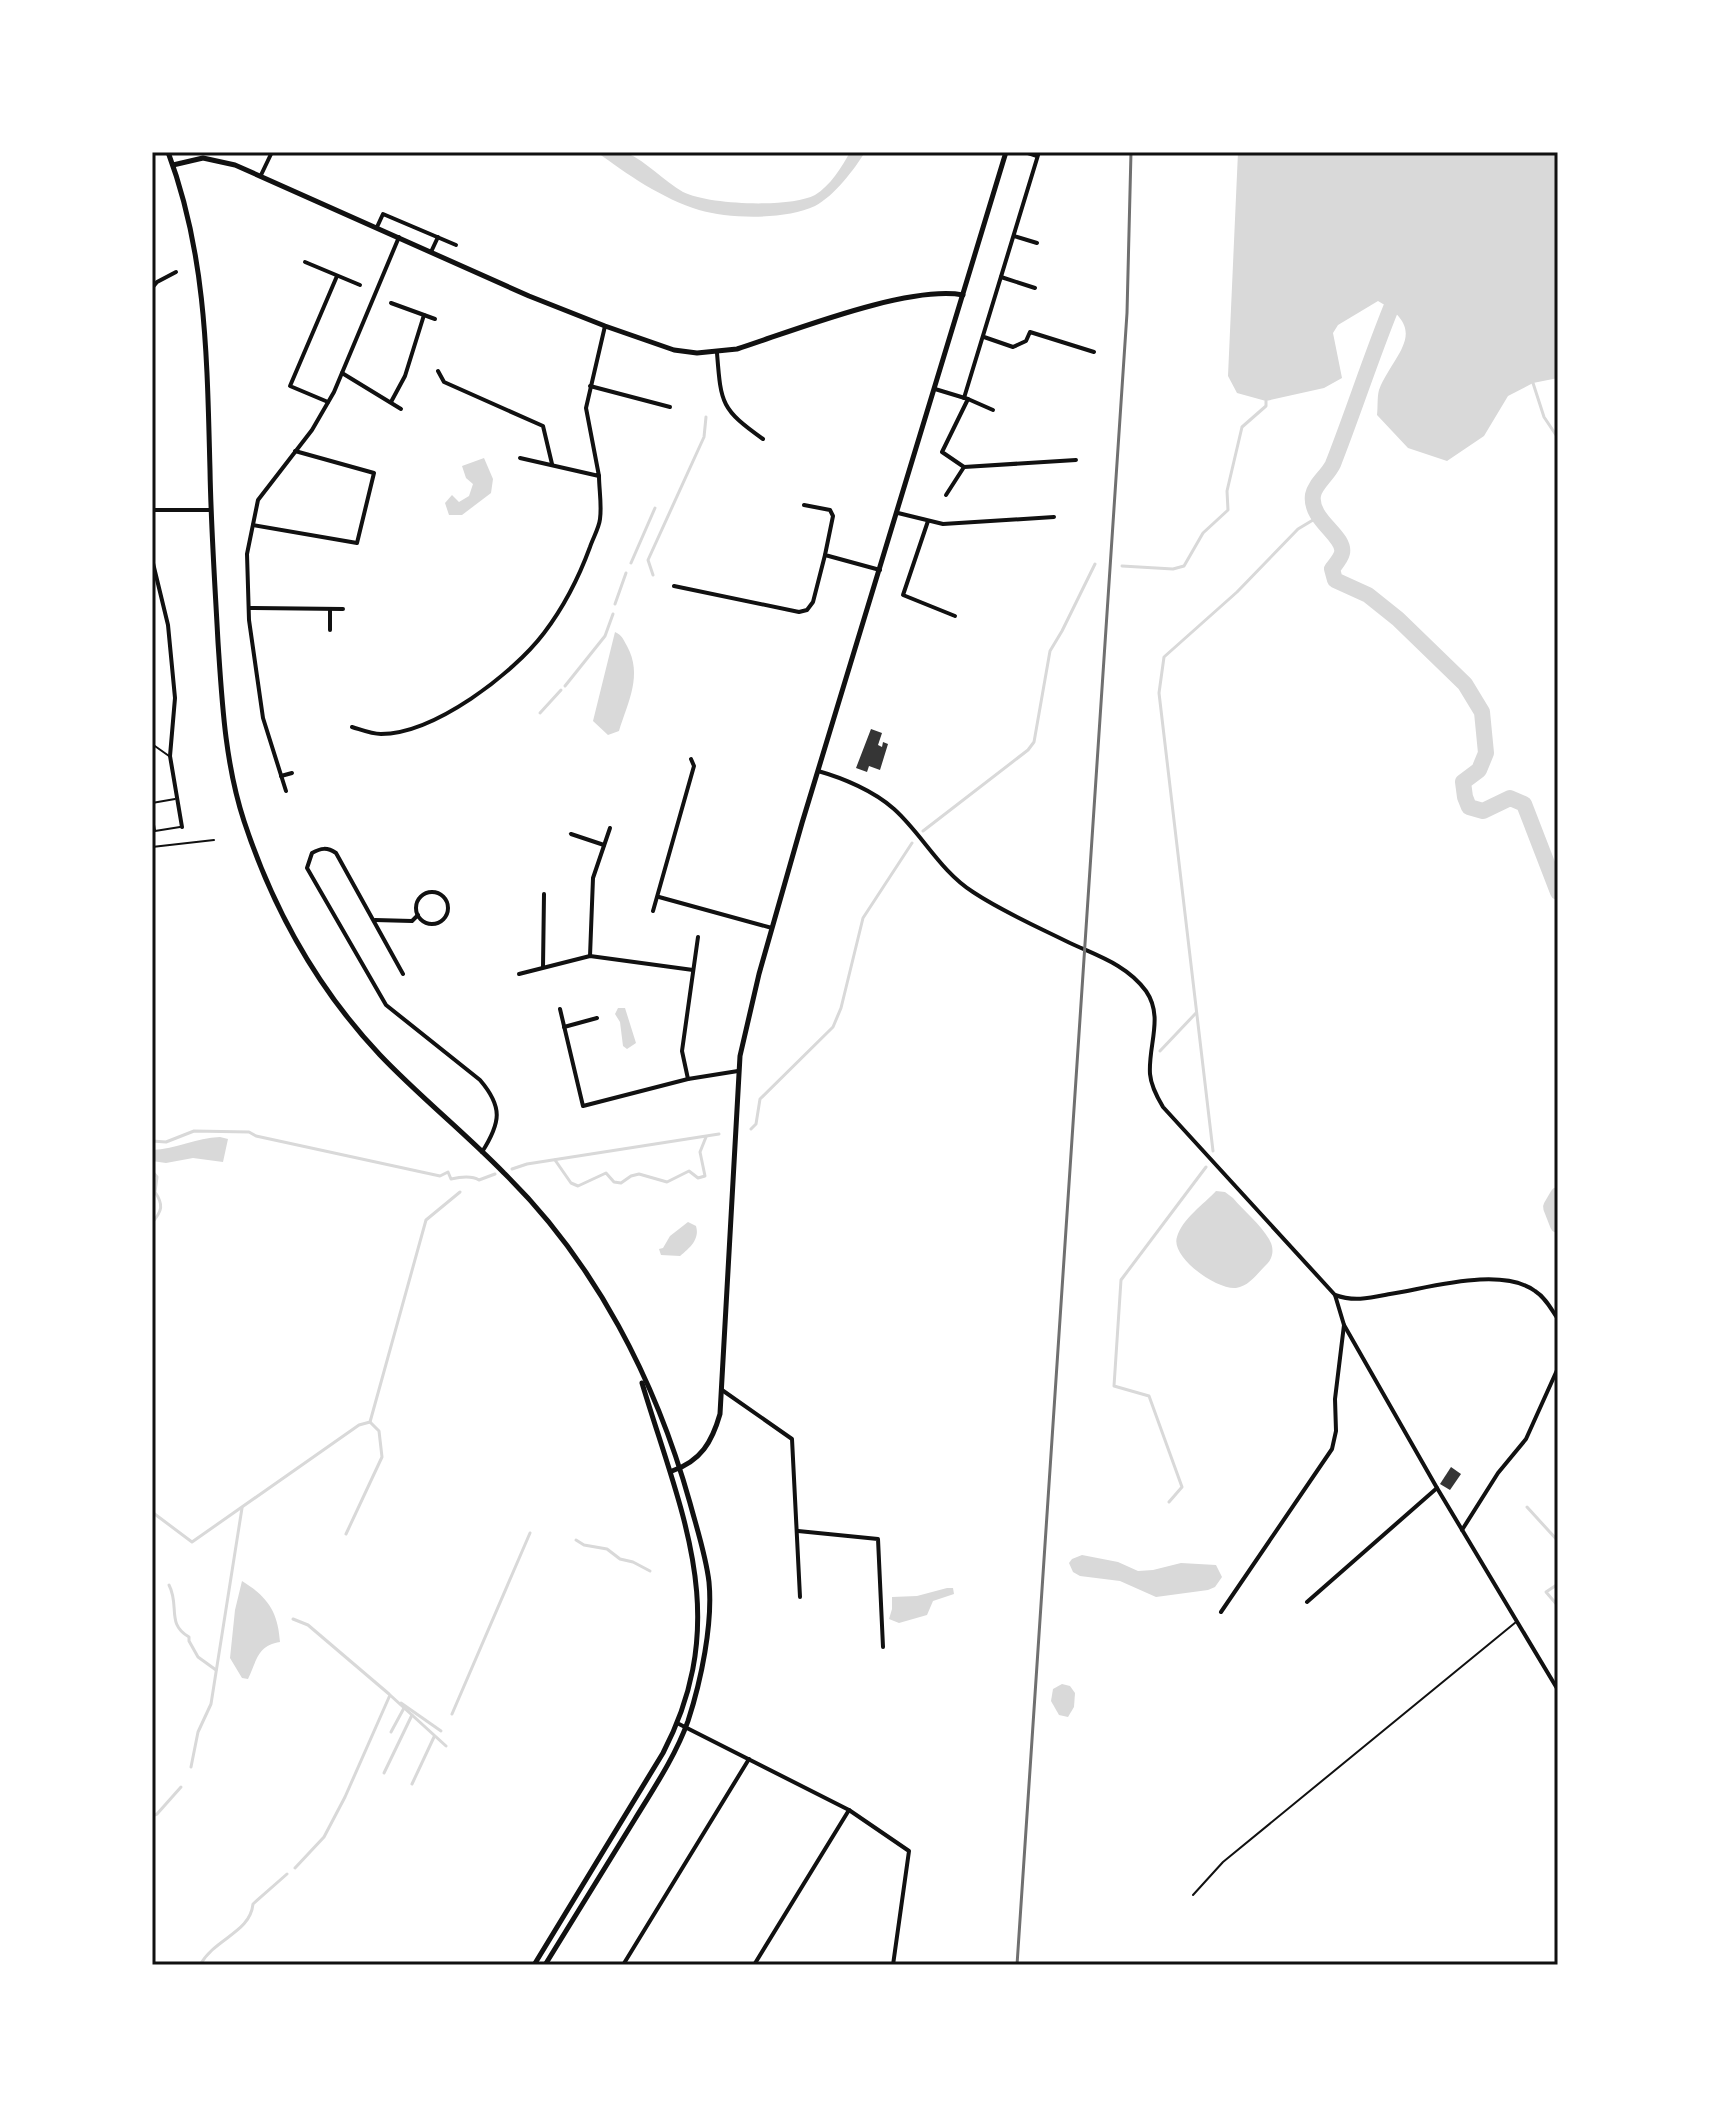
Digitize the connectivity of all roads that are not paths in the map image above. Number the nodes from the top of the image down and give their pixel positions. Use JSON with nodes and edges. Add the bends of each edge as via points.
{"nodes":[{"id":1,"x":168,"y":152,"type":"edge"},
{"id":2,"x":272,"y":152,"type":"edge"},
{"id":3,"x":1006,"y":152,"type":"edge"},
{"id":4,"x":1025,"y":152,"type":"edge"},
{"id":5,"x":1038,"y":154,"type":"edge"},
{"id":6,"x":173,"y":165,"type":"junction"},
{"id":7,"x":261,"y":175,"type":"junction"},
{"id":8,"x":377,"y":227,"type":"junction"},
{"id":9,"x":1014,"y":236,"type":"junction"},
{"id":10,"x":399,"y":237,"type":"junction"},
{"id":11,"x":438,"y":237,"type":"junction"},
{"id":12,"x":1037,"y":243,"type":"dead end"},
{"id":13,"x":456,"y":245,"type":"dead end"},
{"id":14,"x":431,"y":252,"type":"junction"},
{"id":15,"x":305,"y":262,"type":"dead end"},
{"id":16,"x":176,"y":272,"type":"dead end"},
{"id":17,"x":337,"y":276,"type":"junction"},
{"id":18,"x":1001,"y":277,"type":"junction"},
{"id":19,"x":360,"y":285,"type":"dead end"},
{"id":20,"x":152,"y":288,"type":"edge"},
{"id":21,"x":1035,"y":288,"type":"dead end"},
{"id":22,"x":963,"y":295,"type":"junction"},
{"id":23,"x":391,"y":303,"type":"dead end"},
{"id":24,"x":424,"y":315,"type":"junction"},
{"id":25,"x":435,"y":319,"type":"dead end"},
{"id":26,"x":605,"y":326,"type":"junction"},
{"id":27,"x":984,"y":337,"type":"junction"},
{"id":28,"x":1094,"y":352,"type":"dead end"},
{"id":29,"x":717,"y":353,"type":"junction"},
{"id":30,"x":438,"y":371,"type":"dead end"},
{"id":31,"x":342,"y":373,"type":"junction"},
{"id":32,"x":590,"y":386,"type":"junction"},
{"id":33,"x":935,"y":389,"type":"junction"},
{"id":34,"x":966,"y":399,"type":"junction"},
{"id":35,"x":328,"y":402,"type":"junction"},
{"id":36,"x":391,"y":402,"type":"junction"},
{"id":37,"x":670,"y":407,"type":"dead end"},
{"id":38,"x":401,"y":409,"type":"dead end"},
{"id":39,"x":993,"y":410,"type":"dead end"},
{"id":40,"x":763,"y":439,"type":"dead end"},
{"id":41,"x":295,"y":451,"type":"junction"},
{"id":42,"x":520,"y":458,"type":"dead end"},
{"id":43,"x":1076,"y":460,"type":"dead end"},
{"id":44,"x":552,"y":464,"type":"junction"},
{"id":45,"x":964,"y":467,"type":"junction"},
{"id":46,"x":599,"y":476,"type":"junction"},
{"id":47,"x":946,"y":495,"type":"dead end"},
{"id":48,"x":804,"y":505,"type":"dead end"},
{"id":49,"x":152,"y":510,"type":"edge"},
{"id":50,"x":211,"y":510,"type":"junction"},
{"id":51,"x":898,"y":513,"type":"junction"},
{"id":52,"x":1054,"y":517,"type":"dead end"},
{"id":53,"x":928,"y":521,"type":"junction"},
{"id":54,"x":253,"y":525,"type":"junction"},
{"id":55,"x":825,"y":555,"type":"junction"},
{"id":56,"x":152,"y":559,"type":"edge"},
{"id":57,"x":880,"y":570,"type":"junction"},
{"id":58,"x":674,"y":586,"type":"dead end"},
{"id":59,"x":249,"y":608,"type":"junction"},
{"id":60,"x":330,"y":609,"type":"junction"},
{"id":61,"x":343,"y":609,"type":"dead end"},
{"id":62,"x":955,"y":616,"type":"dead end"},
{"id":63,"x":330,"y":630,"type":"dead end"},
{"id":64,"x":352,"y":727,"type":"dead end"},
{"id":65,"x":152,"y":744,"type":"edge"},
{"id":66,"x":170,"y":756,"type":"junction"},
{"id":67,"x":691,"y":759,"type":"dead end"},
{"id":68,"x":818,"y":771,"type":"junction"},
{"id":69,"x":292,"y":773,"type":"dead end"},
{"id":70,"x":281,"y":776,"type":"junction"},
{"id":71,"x":286,"y":791,"type":"dead end"},
{"id":72,"x":176,"y":799,"type":"junction"},
{"id":73,"x":152,"y":803,"type":"edge"},
{"id":74,"x":152,"y":812,"type":"edge"},
{"id":75,"x":182,"y":827,"type":"joint"},
{"id":76,"x":610,"y":828,"type":"dead end"},
{"id":77,"x":571,"y":834,"type":"dead end"},
{"id":78,"x":604,"y":845,"type":"junction"},
{"id":79,"x":544,"y":894,"type":"dead end"},
{"id":80,"x":658,"y":897,"type":"junction"},
{"id":81,"x":653,"y":911,"type":"dead end"},
{"id":82,"x":418,"y":915,"type":"junction"},
{"id":83,"x":374,"y":920,"type":"junction"},
{"id":84,"x":772,"y":928,"type":"junction"},
{"id":85,"x":698,"y":937,"type":"dead end"},
{"id":86,"x":590,"y":956,"type":"junction"},
{"id":87,"x":543,"y":968,"type":"junction"},
{"id":88,"x":693,"y":970,"type":"junction"},
{"id":89,"x":403,"y":974,"type":"dead end"},
{"id":90,"x":519,"y":974,"type":"dead end"},
{"id":91,"x":560,"y":1009,"type":"dead end"},
{"id":92,"x":597,"y":1018,"type":"dead end"},
{"id":93,"x":563,"y":1027,"type":"junction"},
{"id":94,"x":738,"y":1071,"type":"junction"},
{"id":95,"x":688,"y":1079,"type":"junction"},
{"id":96,"x":482,"y":1152,"type":"junction"},
{"id":97,"x":1335,"y":1295,"type":"junction"},
{"id":98,"x":1558,"y":1319,"type":"edge"},
{"id":99,"x":1344,"y":1325,"type":"junction"},
{"id":100,"x":638,"y":1367,"type":"junction"},
{"id":101,"x":1558,"y":1368,"type":"edge"},
{"id":102,"x":722,"y":1390,"type":"junction"},
{"id":103,"x":680,"y":1468,"type":"junction"},
{"id":104,"x":672,"y":1471,"type":"junction"},
{"id":105,"x":1437,"y":1488,"type":"junction"},
{"id":106,"x":1462,"y":1530,"type":"junction"},
{"id":107,"x":798,"y":1531,"type":"junction"},
{"id":108,"x":800,"y":1597,"type":"dead end"},
{"id":109,"x":1307,"y":1602,"type":"dead end"},
{"id":110,"x":1221,"y":1612,"type":"dead end"},
{"id":111,"x":1517,"y":1622,"type":"junction"},
{"id":112,"x":883,"y":1647,"type":"dead end"},
{"id":113,"x":1558,"y":1690,"type":"edge"},
{"id":114,"x":679,"y":1724,"type":"junction"},
{"id":115,"x":686,"y":1727,"type":"junction"},
{"id":116,"x":749,"y":1759,"type":"junction"},
{"id":117,"x":849,"y":1810,"type":"junction"},
{"id":118,"x":1193,"y":1895,"type":"dead end"},
{"id":119,"x":534,"y":1965,"type":"edge"},
{"id":120,"x":545,"y":1965,"type":"edge"},
{"id":121,"x":623,"y":1965,"type":"edge"},
{"id":122,"x":754,"y":1965,"type":"edge"},
{"id":123,"x":893,"y":1965,"type":"edge"}],
"edges":[{"from":1,"to":6,"type":"main road"},
{"from":2,"to":7,"type":"street"},
{"from":3,"to":22,"type":"main road"},
{"from":4,"to":5,"type":"street"},
{"from":5,"to":9,"type":"street"},
{"from":6,"to":7,"type":"main road","via":[[219,160]]},
{"from":6,"to":50,"type":"main road","via":[[199,263]]},
{"from":7,"to":8,"type":"main road"},
{"from":8,"to":10,"type":"main road"},
{"from":8,"to":11,"type":"street","via":[[383,214]]},
{"from":9,"to":12,"type":"street"},
{"from":9,"to":18,"type":"street"},
{"from":10,"to":14,"type":"main road"},
{"from":10,"to":31,"type":"street"},
{"from":11,"to":13,"type":"street"},
{"from":11,"to":14,"type":"street"},
{"from":14,"to":26,"type":"main road"},
{"from":15,"to":17,"type":"street"},
{"from":16,"to":20,"type":"street"},
{"from":17,"to":19,"type":"street"},
{"from":17,"to":35,"type":"street","via":[[290,386]]},
{"from":18,"to":21,"type":"street"},
{"from":18,"to":27,"type":"street"},
{"from":22,"to":29,"type":"main road","via":[[942,292],[863,308]]},
{"from":22,"to":33,"type":"main road"},
{"from":23,"to":24,"type":"street"},
{"from":24,"to":25,"type":"street"},
{"from":24,"to":36,"type":"street"},
{"from":26,"to":29,"type":"main road","via":[[666,348]]},
{"from":26,"to":32,"type":"street"},
{"from":27,"to":28,"type":"street","via":[[1013,347],[1026,341],[1030,332]]},
{"from":27,"to":34,"type":"street"},
{"from":29,"to":40,"type":"street","via":[[725,402],[740,424]]},
{"from":30,"to":44,"type":"street","via":[[444,382],[543,426]]},
{"from":31,"to":35,"type":"street"},
{"from":31,"to":36,"type":"street"},
{"from":32,"to":37,"type":"street"},
{"from":32,"to":46,"type":"street","via":[[586,408]]},
{"from":33,"to":34,"type":"street"},
{"from":33,"to":51,"type":"main road"},
{"from":34,"to":39,"type":"street"},
{"from":34,"to":45,"type":"street","via":[[942,452]]},
{"from":35,"to":41,"type":"street"},
{"from":36,"to":38,"type":"street"},
{"from":41,"to":54,"type":"street","via":[[258,500]]},
{"from":41,"to":54,"type":"street","via":[[374,473],[357,543]]},
{"from":42,"to":44,"type":"street"},
{"from":43,"to":45,"type":"street"},
{"from":44,"to":46,"type":"street"},
{"from":45,"to":47,"type":"street"},
{"from":46,"to":64,"type":"street","via":[[600,518],[582,568],[544,634],[517,663],[489,687],[414,726],[385,734]]},
{"from":48,"to":55,"type":"street","via":[[830,510],[833,516]]},
{"from":49,"to":50,"type":"street"},
{"from":50,"to":96,"type":"main road","via":[[229,760],[262,875],[315,975],[375,1051]]},
{"from":51,"to":53,"type":"street"},
{"from":51,"to":57,"type":"main road"},
{"from":52,"to":53,"type":"street"},
{"from":53,"to":62,"type":"street","via":[[903,595]]},
{"from":54,"to":59,"type":"street","via":[[247,554]]},
{"from":55,"to":57,"type":"street"},
{"from":55,"to":58,"type":"street","via":[[813,602],[799,612]]},
{"from":56,"to":66,"type":"street","via":[[169,635],[175,698]]},
{"from":57,"to":68,"type":"main road"},
{"from":59,"to":60,"type":"street"},
{"from":59,"to":70,"type":"street","via":[[263,718]]},
{"from":60,"to":61,"type":"street"},
{"from":60,"to":63,"type":"street"},
{"from":65,"to":66,"type":"lane"},
{"from":66,"to":72,"type":"street"},
{"from":67,"to":80,"type":"street","via":[[694,766]]},
{"from":68,"to":84,"type":"main road"},
{"from":68,"to":97,"type":"street","via":[[895,810],[953,877],[976,894],[1135,978],[1154,1009],[1150,1072],[1163,1107]]},
{"from":69,"to":70,"type":"street"},
{"from":70,"to":71,"type":"street"},
{"from":72,"to":73,"type":"lane"},
{"from":72,"to":75,"type":"street"},
{"from":74,"to":75,"type":"lane","via":[[155,831]]},
{"from":76,"to":78,"type":"street"},
{"from":77,"to":78,"type":"street"},
{"from":78,"to":86,"type":"street","via":[[593,878]]},
{"from":79,"to":87,"type":"street"},
{"from":80,"to":81,"type":"street"},
{"from":80,"to":84,"type":"street"},
{"from":82,"to":82,"type":"street","via":[[429,923],[442,920],[446,900],[436,892],[426,893],[417,902]]},
{"from":82,"to":83,"type":"street","via":[[412,921]]},
{"from":83,"to":89,"type":"street"},
{"from":83,"to":96,"type":"street","via":[[336,853],[312,853],[307,868],[386,1005],[490,1092],[498,1120]]},
{"from":84,"to":94,"type":"main road"},
{"from":85,"to":88,"type":"street"},
{"from":86,"to":87,"type":"street"},
{"from":86,"to":88,"type":"street"},
{"from":87,"to":90,"type":"street"},
{"from":88,"to":95,"type":"street","via":[[682,1051]]},
{"from":91,"to":93,"type":"street"},
{"from":92,"to":93,"type":"street"},
{"from":93,"to":95,"type":"street","via":[[583,1106]]},
{"from":94,"to":95,"type":"street"},
{"from":94,"to":102,"type":"main road"},
{"from":96,"to":100,"type":"main road","via":[[542,1211],[576,1256]]},
{"from":97,"to":98,"type":"street","via":[[1356,1300],[1506,1279],[1536,1291]]},
{"from":97,"to":99,"type":"street"},
{"from":99,"to":105,"type":"street"},
{"from":99,"to":110,"type":"street","via":[[1332,1449]]},
{"from":100,"to":103,"type":"main road"},
{"from":100,"to":104,"type":"main road"},
{"from":101,"to":106,"type":"street","via":[[1526,1439]]},
{"from":102,"to":103,"type":"main road","via":[[713,1436],[701,1454]]},
{"from":102,"to":107,"type":"street","via":[[792,1439]]},
{"from":103,"to":104,"type":"main road"},
{"from":103,"to":115,"type":"main road","via":[[709,1584],[698,1684]]},
{"from":104,"to":114,"type":"main road","via":[[695,1563],[700,1618]]},
{"from":105,"to":106,"type":"street"},
{"from":105,"to":109,"type":"street"},
{"from":106,"to":111,"type":"street"},
{"from":107,"to":108,"type":"street"},
{"from":107,"to":112,"type":"street","via":[[878,1539]]},
{"from":111,"to":113,"type":"street"},
{"from":111,"to":118,"type":"lane","via":[[1223,1862]]},
{"from":114,"to":115,"type":"street"},
{"from":114,"to":119,"type":"main road"},
{"from":115,"to":116,"type":"street"},
{"from":115,"to":120,"type":"main road"},
{"from":116,"to":117,"type":"street"},
{"from":116,"to":121,"type":"street"},
{"from":117,"to":122,"type":"street"},
{"from":117,"to":123,"type":"street","via":[[909,1851]]}]}
